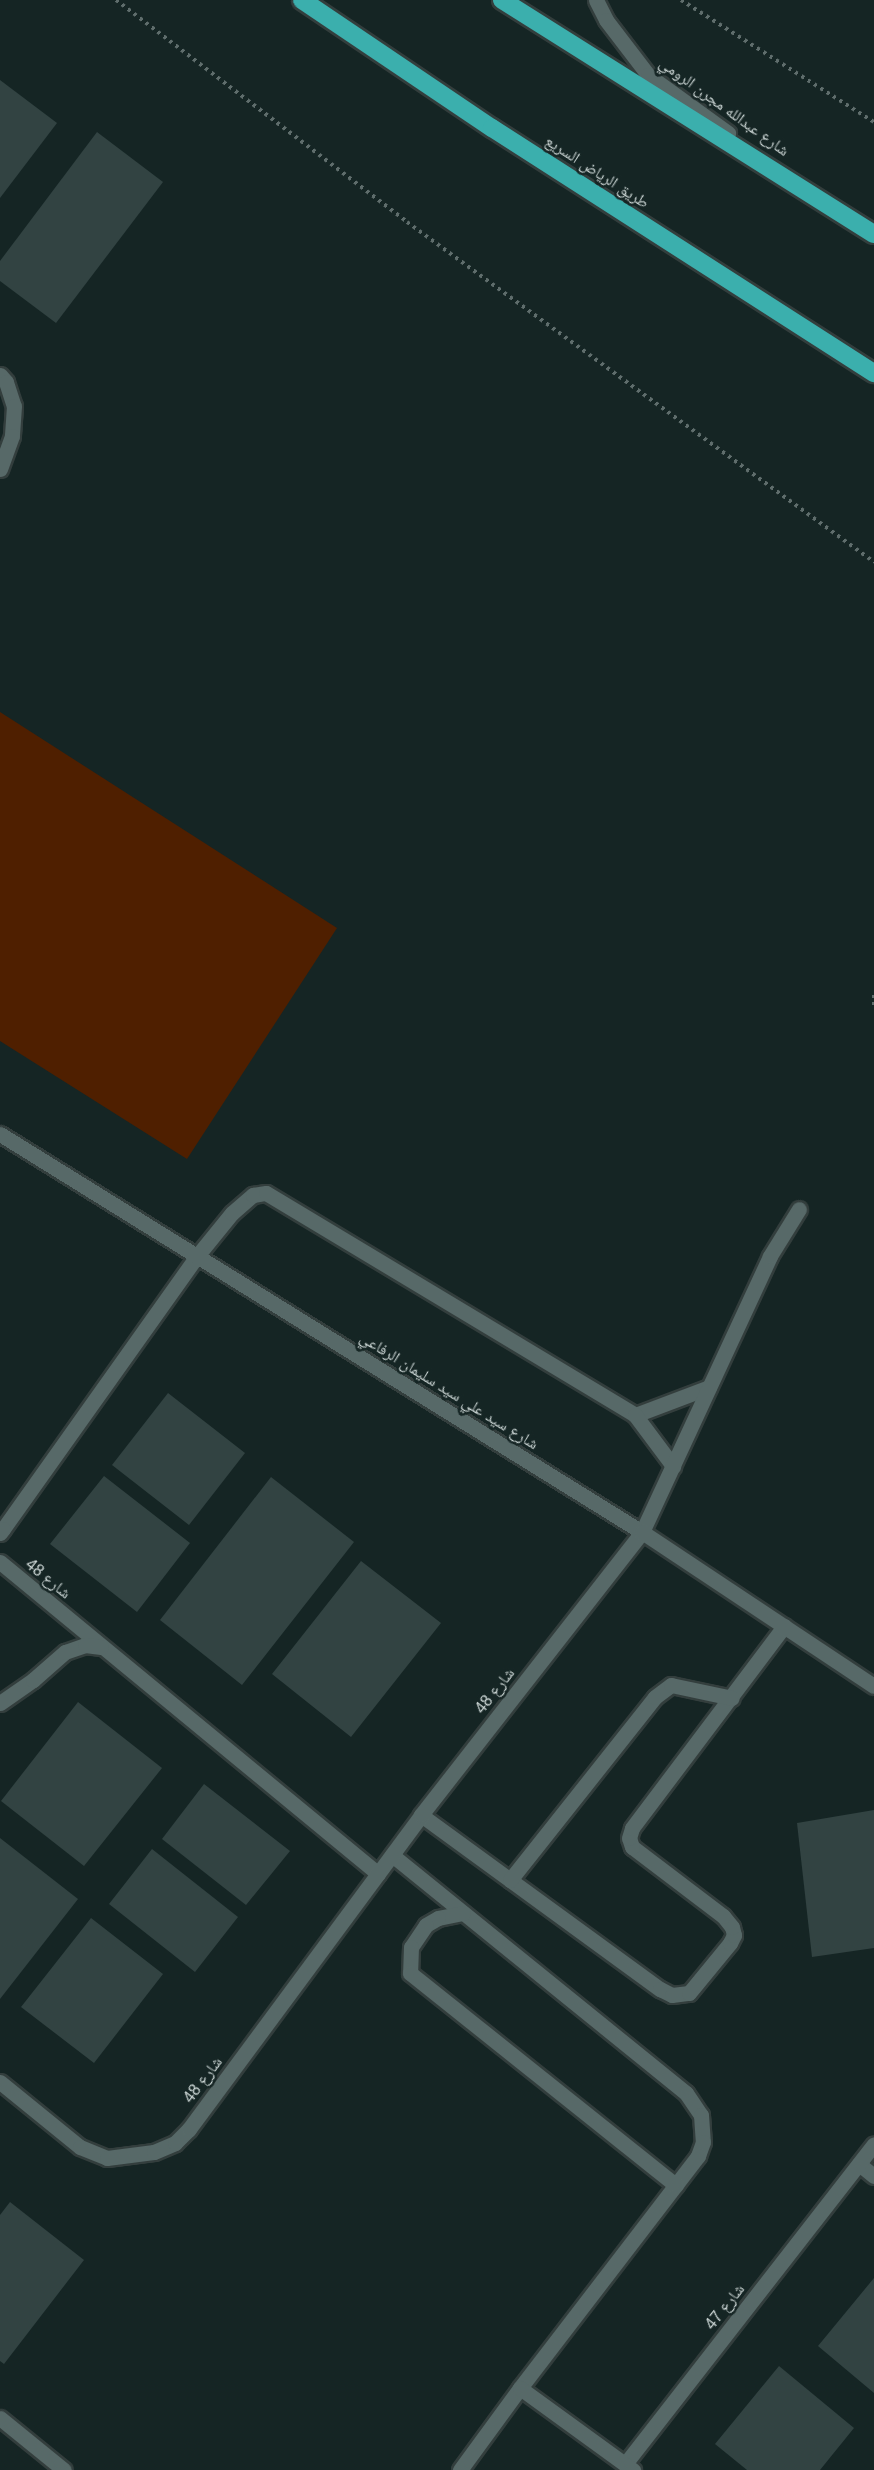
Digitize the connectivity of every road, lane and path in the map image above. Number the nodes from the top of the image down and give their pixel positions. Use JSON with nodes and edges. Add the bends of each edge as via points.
{"nodes":[{"id":1,"x":116,"y":0,"type":"edge"},
{"id":2,"x":302,"y":0,"type":"edge"},
{"id":3,"x":502,"y":0,"type":"edge"},
{"id":4,"x":596,"y":0,"type":"edge"},
{"id":5,"x":681,"y":0,"type":"edge"},
{"id":6,"x":874,"y":122,"type":"edge"},
{"id":7,"x":823,"y":202,"type":"junction"},
{"id":8,"x":874,"y":234,"type":"edge"},
{"id":9,"x":874,"y":373,"type":"edge"},
{"id":10,"x":0,"y":375,"type":"edge"},
{"id":11,"x":0,"y":469,"type":"edge"},
{"id":12,"x":874,"y":562,"type":"edge"},
{"id":13,"x":874,"y":995,"type":"edge"},
{"id":14,"x":874,"y":1006,"type":"edge"},
{"id":15,"x":0,"y":1134,"type":"edge"},
{"id":16,"x":800,"y":1209,"type":"dead end"},
{"id":17,"x":197,"y":1256,"type":"junction"},
{"id":18,"x":709,"y":1387,"type":"junction"},
{"id":19,"x":635,"y":1415,"type":"junction"},
{"id":20,"x":673,"y":1466,"type":"junction"},
{"id":21,"x":1,"y":1531,"type":"edge"},
{"id":22,"x":642,"y":1532,"type":"junction"},
{"id":23,"x":0,"y":1562,"type":"edge"},
{"id":24,"x":784,"y":1626,"type":"junction"},
{"id":25,"x":101,"y":1647,"type":"junction"},
{"id":26,"x":874,"y":1686,"type":"edge"},
{"id":27,"x":732,"y":1698,"type":"junction"},
{"id":28,"x":2,"y":1704,"type":"edge"},
{"id":29,"x":421,"y":1815,"type":"junction"},
{"id":30,"x":392,"y":1855,"type":"junction"},
{"id":31,"x":378,"y":1874,"type":"junction"},
{"id":32,"x":510,"y":1880,"type":"junction"},
{"id":33,"x":463,"y":1913,"type":"junction"},
{"id":34,"x":0,"y":2082,"type":"edge"},
{"id":35,"x":874,"y":2144,"type":"edge"},
{"id":36,"x":859,"y":2164,"type":"junction"},
{"id":37,"x":874,"y":2176,"type":"edge"},
{"id":38,"x":676,"y":2186,"type":"junction"},
{"id":39,"x":520,"y":2388,"type":"junction"},
{"id":40,"x":0,"y":2418,"type":"edge"},
{"id":41,"x":629,"y":2467,"type":"edge"},
{"id":42,"x":64,"y":2470,"type":"edge"},
{"id":43,"x":460,"y":2470,"type":"edge"}],
"edges":[{"from":1,"to":12,"type":"path","via":[[407,222]]},
{"from":2,"to":9,"type":"highway","name":"طريق الرياض السريع","via":[[492,128]]},
{"from":3,"to":7,"type":"highway"},
{"from":4,"to":7,"type":"street","name":"شارع عبدالله مجرن الرومي","via":[[606,20],[648,75]]},
{"from":5,"to":6,"type":"path"},
{"from":7,"to":8,"type":"highway"},
{"from":10,"to":11,"type":"street","via":[[14,406],[12,436]]},
{"from":13,"to":14,"type":"path"},
{"from":15,"to":17,"type":"street","name":"شارع سيد علي سيد سليمان الرفاعي"},
{"from":16,"to":18,"type":"street","name":"شارع 48","via":[[770,1256]]},
{"from":17,"to":19,"type":"street","via":[[241,1203],[253,1195],[266,1194]]},
{"from":17,"to":21,"type":"street"},
{"from":17,"to":22,"type":"street","name":"شارع سيد علي سيد سليمان الرفاعي"},
{"from":18,"to":19,"type":"street"},
{"from":18,"to":20,"type":"street","name":"شارع 48"},
{"from":19,"to":20,"type":"street"},
{"from":20,"to":22,"type":"street","name":"شارع 48"},
{"from":22,"to":24,"type":"street","name":"شارع سيد علي سيد سليمان الرفاعي"},
{"from":22,"to":29,"type":"street","name":"شارع 48"},
{"from":23,"to":25,"type":"street","name":"شارع 48"},
{"from":24,"to":26,"type":"street","name":"شارع سيد علي سيد سليمان الرفاعي"},
{"from":24,"to":27,"type":"street"},
{"from":25,"to":28,"type":"street","via":[[85,1646],[65,1652]]},
{"from":25,"to":31,"type":"street","name":"شارع 48"},
{"from":27,"to":32,"type":"street","via":[[671,1685],[655,1696]]},
{"from":27,"to":32,"type":"street","via":[[632,1828],[629,1838],[632,1847],[732,1927],[730,1943],[689,1993],[680,1996],[660,1989]]},
{"from":29,"to":30,"type":"street","name":"شارع 48"},
{"from":29,"to":32,"type":"street"},
{"from":30,"to":31,"type":"street","name":"شارع 48"},
{"from":30,"to":33,"type":"street"},
{"from":31,"to":34,"type":"street","name":"شارع 48","via":[[175,2143],[154,2152],[107,2158],[80,2147]]},
{"from":33,"to":38,"type":"street","via":[[695,2103],[704,2128],[703,2142],[698,2156]]},
{"from":33,"to":38,"type":"street","via":[[444,1916],[426,1925],[411,1947],[410,1973]]},
{"from":35,"to":36,"type":"street","name":"شارع 47"},
{"from":36,"to":37,"type":"street"},
{"from":36,"to":41,"type":"street","name":"شارع 47"},
{"from":38,"to":39,"type":"street"},
{"from":39,"to":41,"type":"street"},
{"from":39,"to":43,"type":"street"},
{"from":40,"to":42,"type":"street"}]}
